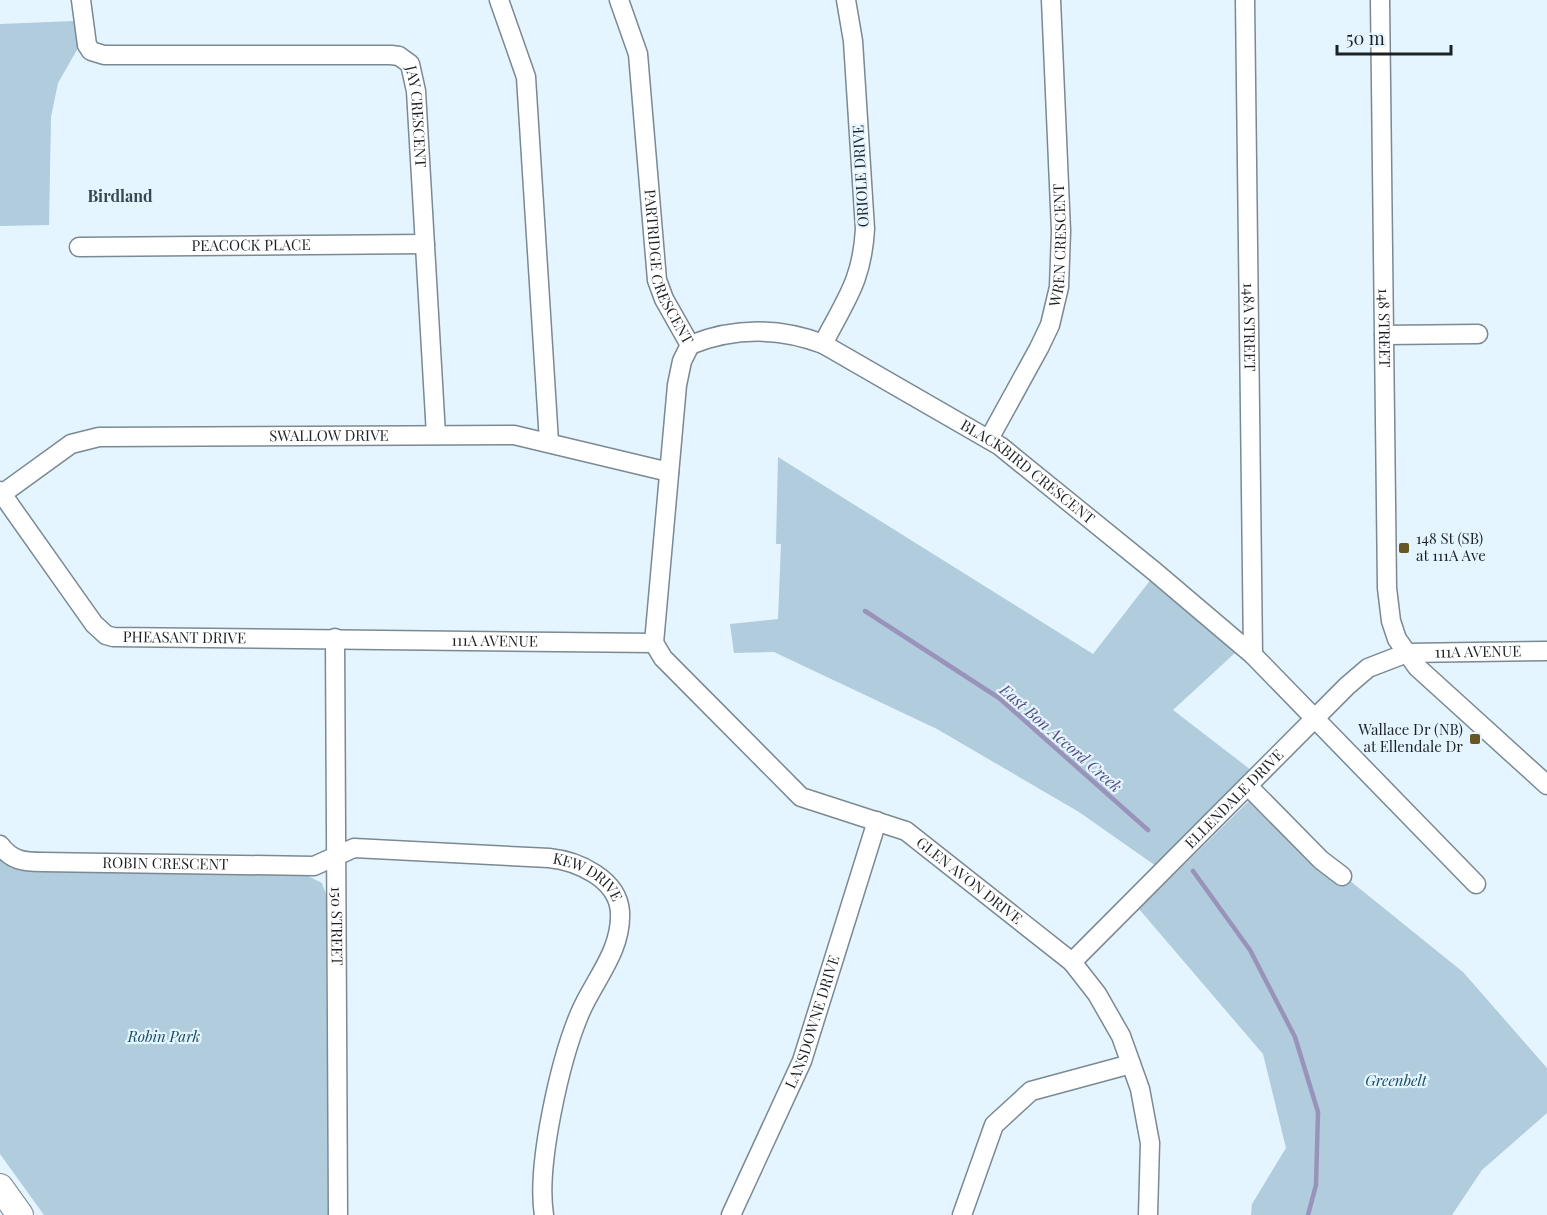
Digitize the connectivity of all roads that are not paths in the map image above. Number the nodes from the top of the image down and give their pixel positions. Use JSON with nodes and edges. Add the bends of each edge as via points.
{"nodes":[{"id":1,"x":81,"y":0,"type":"edge"},
{"id":2,"x":499,"y":0,"type":"edge"},
{"id":3,"x":619,"y":0,"type":"edge"},
{"id":4,"x":846,"y":0,"type":"edge"},
{"id":5,"x":1052,"y":0,"type":"edge"},
{"id":6,"x":1245,"y":0,"type":"edge"},
{"id":7,"x":1380,"y":0,"type":"edge"},
{"id":8,"x":425,"y":244,"type":"junction"},
{"id":9,"x":79,"y":247,"type":"dead end"},
{"id":10,"x":1478,"y":334,"type":"dead end"},
{"id":11,"x":1384,"y":335,"type":"junction"},
{"id":12,"x":824,"y":344,"type":"junction"},
{"id":13,"x":690,"y":345,"type":"junction"},
{"id":14,"x":436,"y":435,"type":"junction"},
{"id":15,"x":989,"y":439,"type":"junction"},
{"id":16,"x":549,"y":442,"type":"junction"},
{"id":17,"x":669,"y":472,"type":"junction"},
{"id":18,"x":1,"y":493,"type":"edge"},
{"id":19,"x":335,"y":638,"type":"junction"},
{"id":20,"x":654,"y":643,"type":"junction"},
{"id":21,"x":1547,"y":651,"type":"edge"},
{"id":22,"x":1407,"y":653,"type":"junction"},
{"id":23,"x":1253,"y":655,"type":"junction"},
{"id":24,"x":1315,"y":719,"type":"junction"},
{"id":25,"x":1547,"y":784,"type":"edge"},
{"id":26,"x":1248,"y":786,"type":"junction"},
{"id":27,"x":876,"y":821,"type":"junction"},
{"id":28,"x":0,"y":845,"type":"edge"},
{"id":29,"x":335,"y":857,"type":"junction"},
{"id":30,"x":1342,"y":876,"type":"dead end"},
{"id":31,"x":1476,"y":884,"type":"dead end"},
{"id":32,"x":1072,"y":962,"type":"junction"},
{"id":33,"x":1131,"y":1064,"type":"junction"},
{"id":34,"x":0,"y":1187,"type":"edge"},
{"id":35,"x":734,"y":1214,"type":"edge"},
{"id":36,"x":20,"y":1215,"type":"edge"},
{"id":37,"x":338,"y":1215,"type":"edge"},
{"id":38,"x":544,"y":1215,"type":"edge"},
{"id":39,"x":962,"y":1215,"type":"edge"},
{"id":40,"x":1148,"y":1215,"type":"edge"}],
"edges":[{"from":1,"to":8,"type":"street","name":"JAY CRESCENT","via":[[87,45],[91,51],[104,55],[383,55],[405,59],[415,78]]},
{"from":2,"to":16,"type":"street","via":[[526,77]]},
{"from":3,"to":13,"type":"street","name":"PARTRIDGE CRESCENT","via":[[638,54],[657,280]]},
{"from":4,"to":12,"type":"street","name":"ORIOLE DRIVE","via":[[853,41],[865,229],[863,255],[850,295]]},
{"from":5,"to":15,"type":"street","name":"WREN CRESCENT","via":[[1061,231],[1059,288],[1050,325]]},
{"from":6,"to":23,"type":"street","name":"148A STREET"},
{"from":7,"to":11,"type":"street","name":"148 STREET"},
{"from":8,"to":9,"type":"street","name":"PEACOCK PLACE"},
{"from":8,"to":14,"type":"street","name":"JAY CRESCENT"},
{"from":10,"to":11,"type":"street"},
{"from":11,"to":22,"type":"street","name":"148 STREET","via":[[1387,588],[1391,621]]},
{"from":12,"to":13,"type":"street","name":"BLACKBIRD CRESCENT","via":[[780,331],[753,331],[730,332]]},
{"from":12,"to":15,"type":"street","name":"BLACKBIRD CRESCENT"},
{"from":13,"to":17,"type":"street","name":"PARTRIDGE CRESCENT","via":[[681,361],[677,385]]},
{"from":14,"to":16,"type":"street","name":"SWALLOW DRIVE","via":[[514,435]]},
{"from":14,"to":18,"type":"street","name":"SWALLOW DRIVE","via":[[90,438],[71,444]]},
{"from":15,"to":23,"type":"street","name":"BLACKBIRD CRESCENT"},
{"from":16,"to":17,"type":"street","name":"SWALLOW DRIVE"},
{"from":17,"to":20,"type":"street","name":"PARTRIDGE CRESCENT"},
{"from":18,"to":19,"type":"street","name":"PHEASANT DRIVE","via":[[94,624],[106,635]]},
{"from":19,"to":20,"type":"street","name":"111A AVENUE"},
{"from":19,"to":29,"type":"street","name":"150 STREET"},
{"from":20,"to":27,"type":"street","name":"GLEN AVON DRIVE","via":[[663,658],[801,797]]},
{"from":21,"to":22,"type":"street","name":"111A AVENUE"},
{"from":22,"to":24,"type":"street","name":"ELLENDALE DRIVE","via":[[1368,668]]},
{"from":22,"to":25,"type":"street","name":"148 STREET","via":[[1417,667]]},
{"from":23,"to":24,"type":"street","name":"BLACKBIRD CRESCENT"},
{"from":24,"to":26,"type":"street","name":"ELLENDALE DRIVE"},
{"from":24,"to":31,"type":"street","name":"BLACKBIRD CRESCENT"},
{"from":26,"to":30,"type":"street"},
{"from":26,"to":32,"type":"street","name":"ELLENDALE DRIVE"},
{"from":27,"to":32,"type":"street","name":"GLEN AVON DRIVE","via":[[906,831]]},
{"from":27,"to":35,"type":"street","name":"LANSDOWNE DRIVE","via":[[802,1061]]},
{"from":28,"to":29,"type":"street","name":"ROBIN CRESCENT","via":[[11,857],[28,862],[314,866]]},
{"from":29,"to":37,"type":"street","name":"150 STREET"},
{"from":29,"to":38,"type":"street","name":"KEW DRIVE","via":[[354,848],[558,859],[586,869],[612,890],[620,910],[617,943],[581,1010],[570,1040],[543,1162]]},
{"from":32,"to":33,"type":"street","name":"GLEN AVON DRIVE","via":[[1097,994],[1121,1036]]},
{"from":33,"to":39,"type":"street","via":[[1031,1091],[994,1125]]},
{"from":33,"to":40,"type":"street","name":"GLEN AVON DRIVE","via":[[1150,1143]]},
{"from":34,"to":36,"type":"highway"}]}
